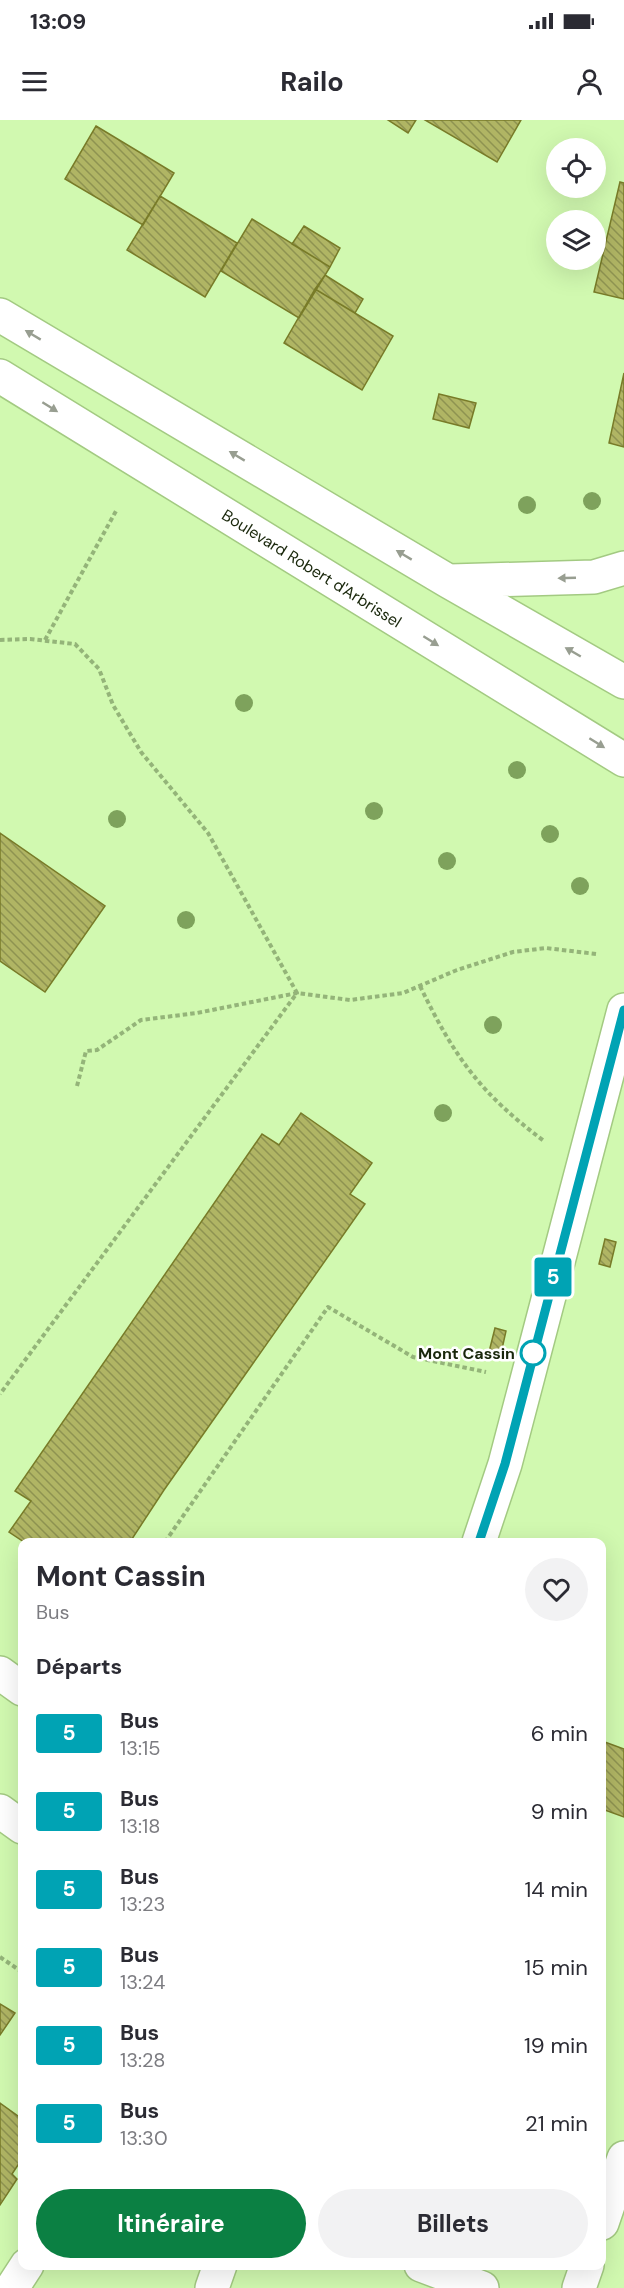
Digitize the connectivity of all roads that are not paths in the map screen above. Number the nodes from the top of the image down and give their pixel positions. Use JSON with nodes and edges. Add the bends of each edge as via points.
{"nodes":[{"id":1,"x":0,"y":315,"type":"edge"},
{"id":2,"x":0,"y":376,"type":"edge"},
{"id":3,"x":624,"y":568,"type":"edge"},
{"id":4,"x":448,"y":581,"type":"junction"},
{"id":5,"x":624,"y":682,"type":"edge"},
{"id":6,"x":624,"y":760,"type":"edge"},
{"id":7,"x":624,"y":1010,"type":"edge"},
{"id":8,"x":480,"y":1538,"type":"edge"},
{"id":9,"x":0,"y":1673,"type":"edge"},
{"id":10,"x":18,"y":1686,"type":"edge"},
{"id":11,"x":624,"y":2158,"type":"edge"},
{"id":12,"x":606,"y":2211,"type":"edge"},
{"id":13,"x":24,"y":2270,"type":"edge"},
{"id":14,"x":218,"y":2270,"type":"edge"},
{"id":15,"x":434,"y":2270,"type":"edge"},
{"id":16,"x":585,"y":2270,"type":"edge"},
{"id":17,"x":12,"y":2288,"type":"edge"},
{"id":18,"x":212,"y":2288,"type":"edge"},
{"id":19,"x":482,"y":2288,"type":"edge"},
{"id":20,"x":579,"y":2288,"type":"edge"}],
"edges":[{"from":4,"to":1,"type":"street","one_way":true},
{"from":2,"to":6,"type":"street","name":"Boulevard Robert d'Arbrissel","one_way":true},
{"from":3,"to":4,"type":"street","one_way":true,"via":[[594,577]]},
{"from":5,"to":4,"type":"street","one_way":true},
{"from":7,"to":8,"type":"street","via":[[505,1464]]},
{"from":9,"to":10,"type":"street"},
{"from":11,"to":12,"type":"street"},
{"from":13,"to":17,"type":"street"},
{"from":14,"to":18,"type":"street"},
{"from":15,"to":19,"type":"street"},
{"from":16,"to":20,"type":"street"}]}
